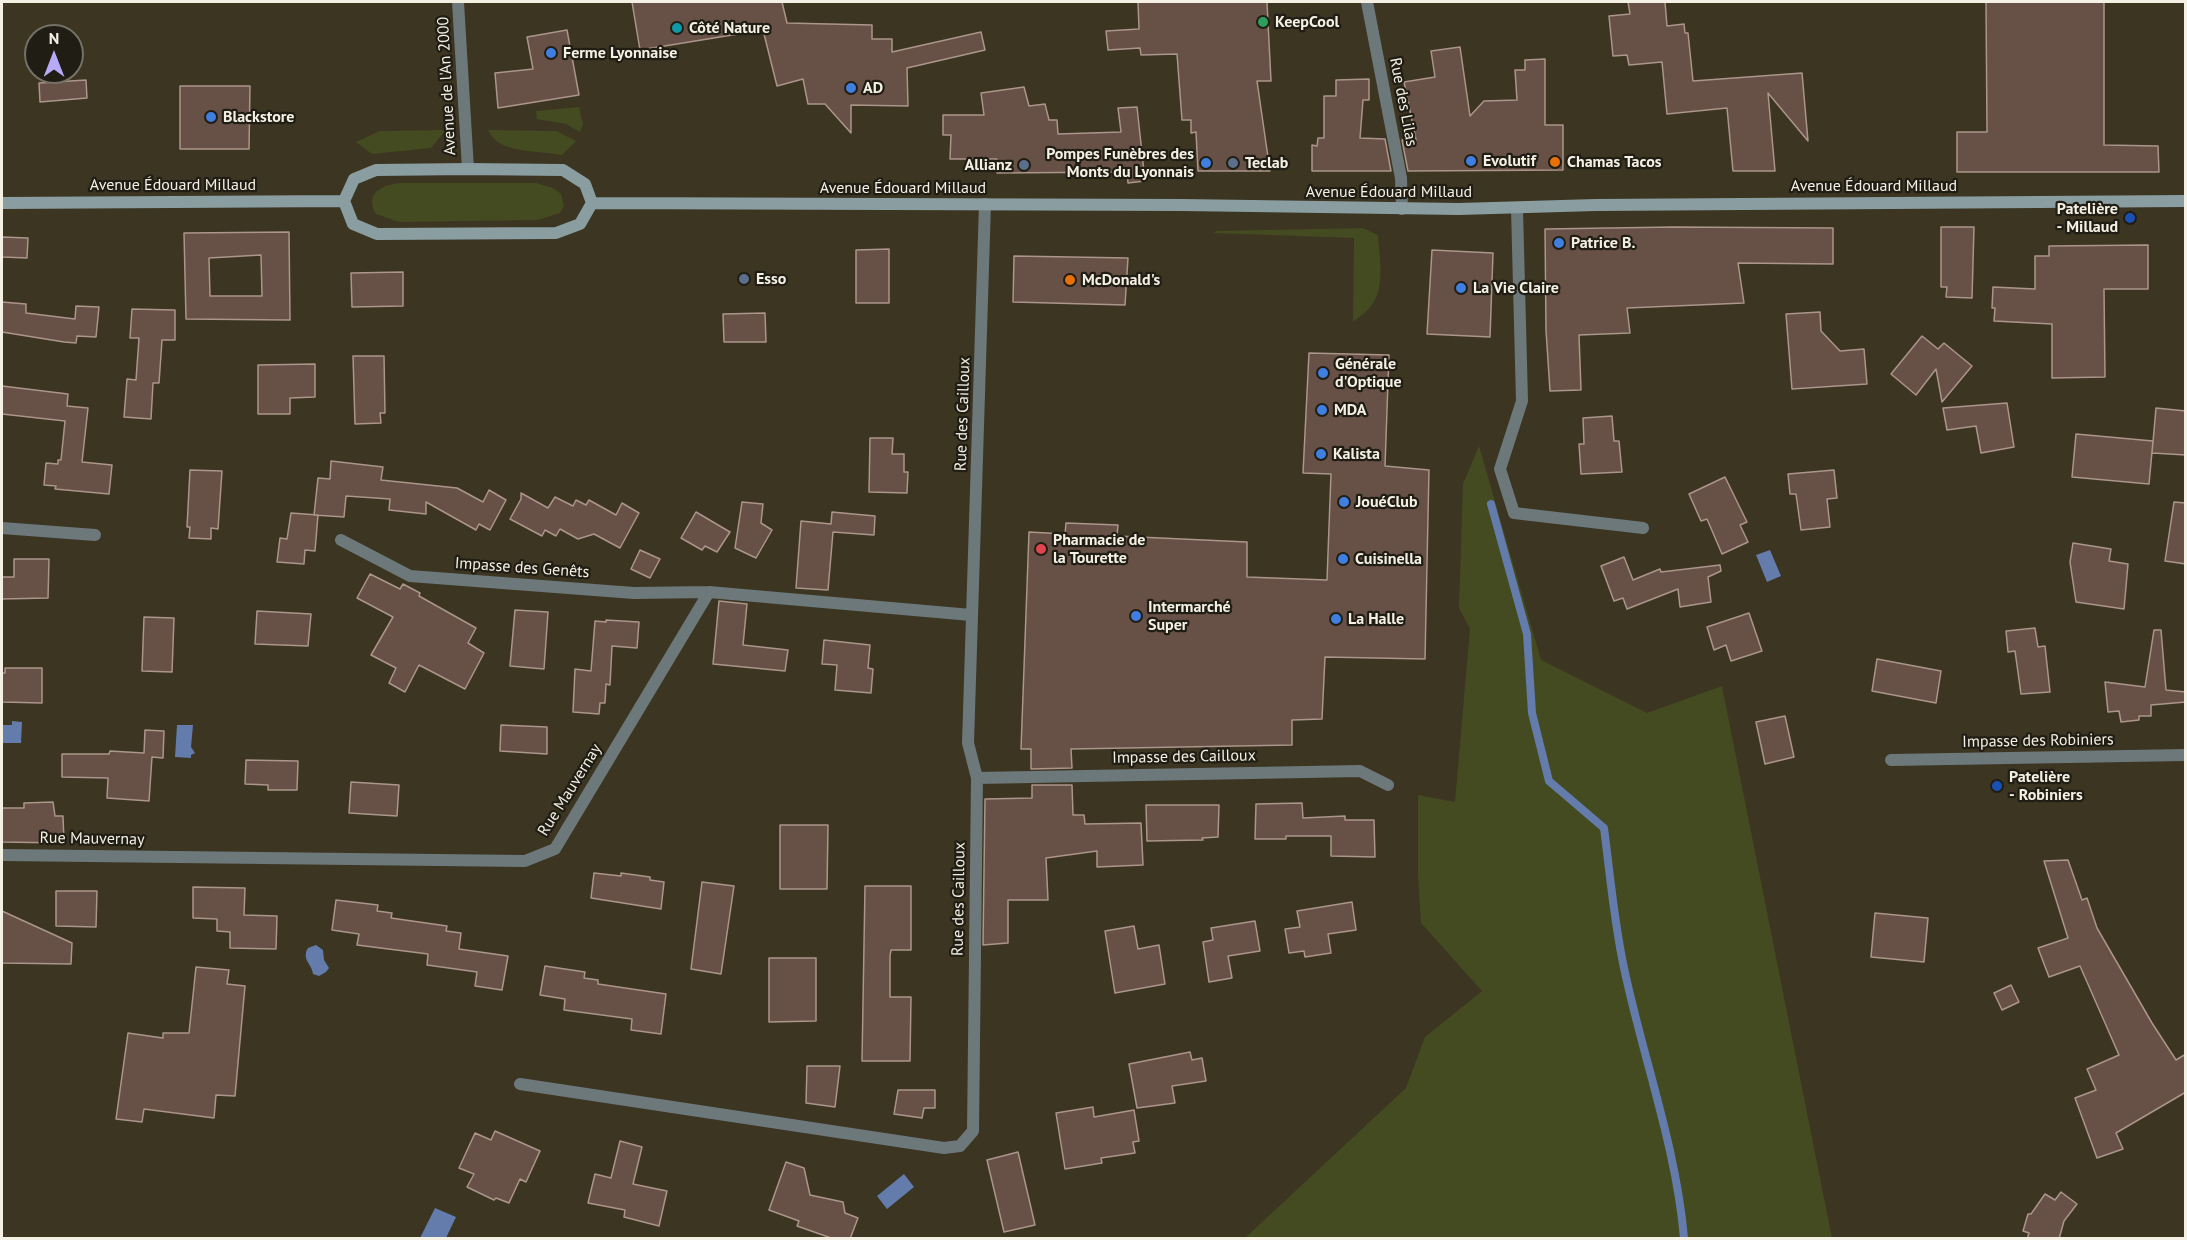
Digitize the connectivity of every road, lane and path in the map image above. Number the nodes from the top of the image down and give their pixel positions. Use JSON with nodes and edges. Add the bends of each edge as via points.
{"nodes":[{"id":1,"x":458,"y":2,"type":"edge"},
{"id":2,"x":1368,"y":2,"type":"edge"},
{"id":3,"x":468,"y":169,"type":"junction"},
{"id":4,"x":344,"y":201,"type":"junction"},
{"id":5,"x":2186,"y":201,"type":"edge"},
{"id":6,"x":2,"y":203,"type":"edge"},
{"id":7,"x":592,"y":203,"type":"junction"},
{"id":8,"x":985,"y":204,"type":"junction"},
{"id":9,"x":1402,"y":209,"type":"junction"},
{"id":10,"x":1517,"y":209,"type":"junction"},
{"id":11,"x":2,"y":528,"type":"edge"},
{"id":12,"x":1643,"y":528,"type":"dead end"},
{"id":13,"x":95,"y":535,"type":"dead end"},
{"id":14,"x":341,"y":540,"type":"dead end"},
{"id":15,"x":709,"y":592,"type":"junction"},
{"id":16,"x":971,"y":615,"type":"junction"},
{"id":17,"x":2186,"y":755,"type":"edge"},
{"id":18,"x":1891,"y":760,"type":"dead end"},
{"id":19,"x":977,"y":778,"type":"junction"},
{"id":20,"x":1388,"y":785,"type":"dead end"},
{"id":21,"x":2,"y":855,"type":"edge"},
{"id":22,"x":520,"y":1084,"type":"dead end"}],
"edges":[{"from":1,"to":3,"type":"street","name":"Avenue de l'An 2000"},
{"from":2,"to":9,"type":"street","name":"Rue des Lilas","via":[[1401,178]]},
{"from":3,"to":4,"type":"main road","via":[[376,170],[354,179]]},
{"from":3,"to":7,"type":"main road","via":[[563,170],[585,184]]},
{"from":4,"to":6,"type":"main road","name":"Avenue Édouard Millaud"},
{"from":4,"to":7,"type":"main road","via":[[354,224],[377,234],[556,233],[580,224]]},
{"from":5,"to":10,"type":"main road","name":"Avenue Édouard Millaud","via":[[1596,205]]},
{"from":7,"to":8,"type":"main road","name":"Avenue Édouard Millaud"},
{"from":8,"to":9,"type":"main road","name":"Avenue Édouard Millaud"},
{"from":8,"to":16,"type":"street","name":"Rue des Cailloux"},
{"from":9,"to":10,"type":"main road","name":"Avenue Édouard Millaud"},
{"from":10,"to":12,"type":"street","via":[[1522,401],[1500,469],[1514,513]]},
{"from":11,"to":13,"type":"street"},
{"from":14,"to":15,"type":"street","name":"Impasse des Genêts","via":[[410,576],[634,593]]},
{"from":15,"to":16,"type":"street"},
{"from":15,"to":21,"type":"street","name":"Rue Mauvernay","via":[[555,849],[525,861]]},
{"from":16,"to":19,"type":"street","name":"Rue des Cailloux","via":[[968,743]]},
{"from":17,"to":18,"type":"street","name":"Impasse des Robiniers"},
{"from":19,"to":20,"type":"street","name":"Impasse des Cailloux","via":[[1360,771]]},
{"from":19,"to":22,"type":"street","name":"Rue des Cailloux","via":[[973,1131],[960,1146],[932,1146]]}]}
